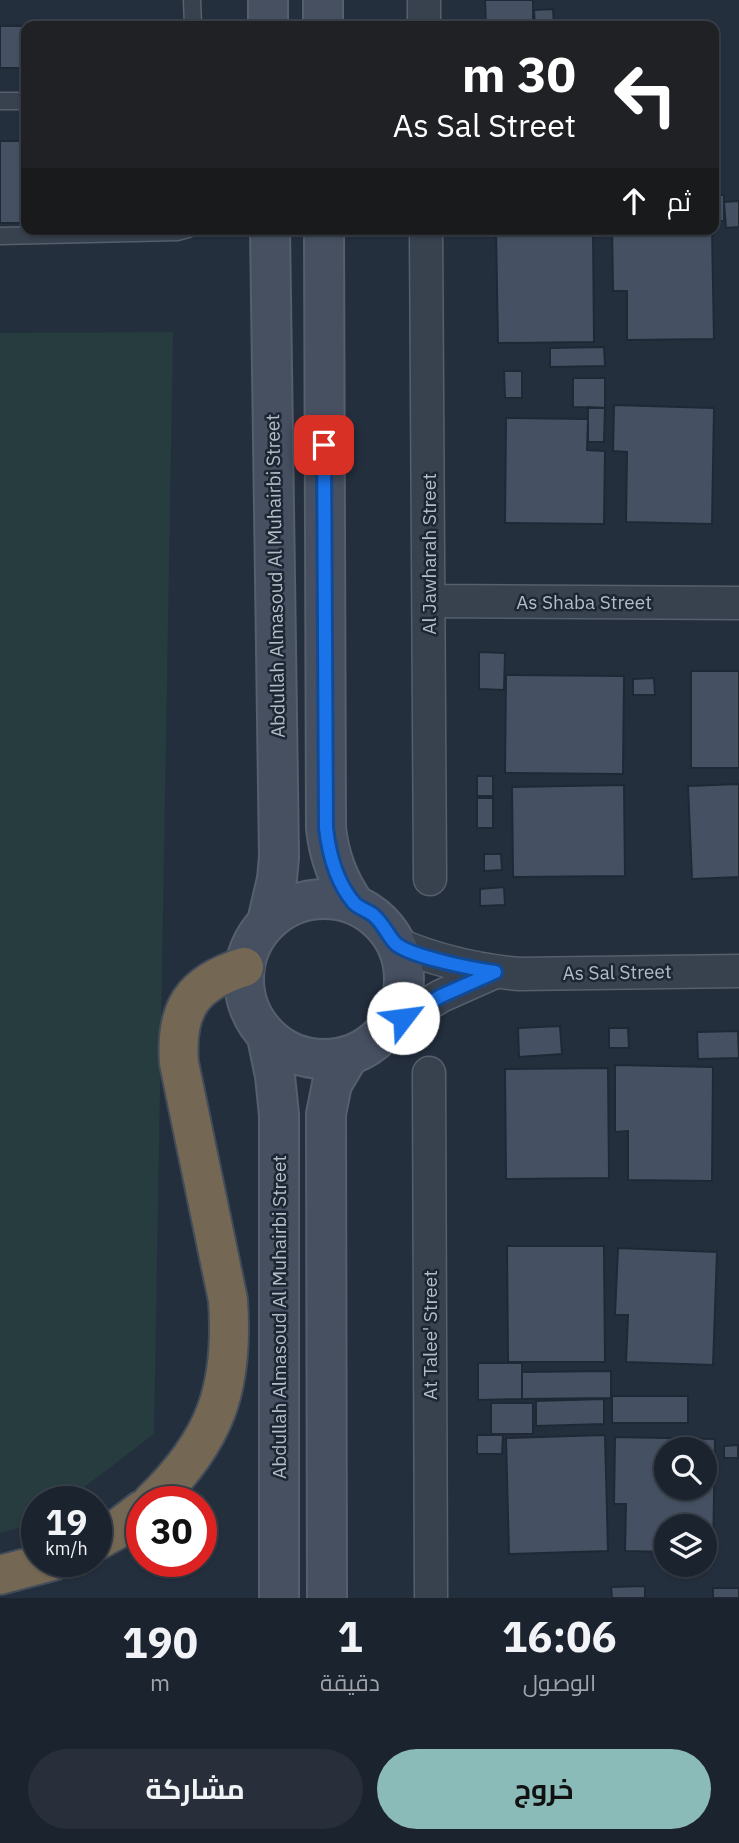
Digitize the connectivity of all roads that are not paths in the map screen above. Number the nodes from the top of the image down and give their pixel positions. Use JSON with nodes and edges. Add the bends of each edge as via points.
{"nodes":[{"id":1,"x":192,"y":0,"type":"edge"},
{"id":2,"x":268,"y":0,"type":"edge"},
{"id":3,"x":323,"y":0,"type":"edge"},
{"id":4,"x":424,"y":0,"type":"edge"},
{"id":5,"x":193,"y":21,"type":"edge"},
{"id":6,"x":268,"y":21,"type":"edge"},
{"id":7,"x":323,"y":21,"type":"edge"},
{"id":8,"x":424,"y":21,"type":"edge"},
{"id":9,"x":0,"y":100,"type":"edge"},
{"id":10,"x":21,"y":101,"type":"edge"},
{"id":11,"x":44,"y":235,"type":"edge"},
{"id":12,"x":270,"y":235,"type":"edge"},
{"id":13,"x":324,"y":235,"type":"edge"},
{"id":14,"x":426,"y":235,"type":"edge"},
{"id":15,"x":0,"y":236,"type":"edge"},
{"id":16,"x":429,"y":601,"type":"junction"},
{"id":17,"x":739,"y":603,"type":"edge"},
{"id":18,"x":430,"y":879,"type":"dead end"},
{"id":19,"x":355,"y":905,"type":"junction"},
{"id":20,"x":267,"y":922,"type":"junction"},
{"id":21,"x":397,"y":944,"type":"junction"},
{"id":22,"x":244,"y":967,"type":"junction"},
{"id":23,"x":739,"y":971,"type":"edge"},
{"id":24,"x":495,"y":972,"type":"junction"},
{"id":25,"x":391,"y":1026,"type":"junction"},
{"id":26,"x":267,"y":1037,"type":"junction"},
{"id":27,"x":348,"y":1057,"type":"junction"},
{"id":28,"x":429,"y":1073,"type":"dead end"},
{"id":29,"x":169,"y":1486,"type":"edge"},
{"id":30,"x":21,"y":1569,"type":"edge"},
{"id":31,"x":0,"y":1575,"type":"edge"},
{"id":32,"x":279,"y":1598,"type":"edge"},
{"id":33,"x":327,"y":1598,"type":"edge"},
{"id":34,"x":430,"y":1598,"type":"edge"}],
"edges":[{"from":1,"to":5,"type":"lane"},
{"from":2,"to":6,"type":"street"},
{"from":3,"to":7,"type":"street"},
{"from":4,"to":8,"type":"street"},
{"from":9,"to":10,"type":"lane"},
{"from":11,"to":15,"type":"lane"},
{"from":12,"to":20,"type":"street","name":"Abdullah Almasoud Al Muhairbi Street","via":[[279,857]]},
{"from":13,"to":19,"type":"street","via":[[326,828],[334,867]]},
{"from":14,"to":16,"type":"street","name":"Al Jawharah Street"},
{"from":16,"to":17,"type":"street","name":"As Shaba Street"},
{"from":16,"to":18,"type":"street","name":"Al Jawharah Street"},
{"from":19,"to":20,"type":"street","via":[[337,900],[299,902]]},
{"from":19,"to":21,"type":"street","via":[[372,914]]},
{"from":20,"to":22,"type":"street","via":[[252,943]]},
{"from":21,"to":24,"type":"street","name":"As Sal Street","via":[[445,962]]},
{"from":21,"to":25,"type":"street","via":[[404,994]]},
{"from":22,"to":26,"type":"street","via":[[244,992],[252,1016]]},
{"from":22,"to":29,"type":"highway","via":[[219,975],[199,990],[184,1012],[177,1037],[228,1300],[231,1339],[216,1413]]},
{"from":23,"to":24,"type":"street","name":"As Sal Street"},
{"from":24,"to":25,"type":"street","name":"As Sal Street","via":[[441,996]]},
{"from":25,"to":27,"type":"street","via":[[365,1050]]},
{"from":26,"to":27,"type":"street","via":[[305,1058]]},
{"from":26,"to":32,"type":"street","name":"Abdullah Almasoud Al Muhairbi Street","via":[[279,1115]]},
{"from":27,"to":33,"type":"street","via":[[332,1084],[326,1114]]},
{"from":28,"to":34,"type":"street","name":"At Talee' Street"},
{"from":30,"to":31,"type":"highway"}]}
